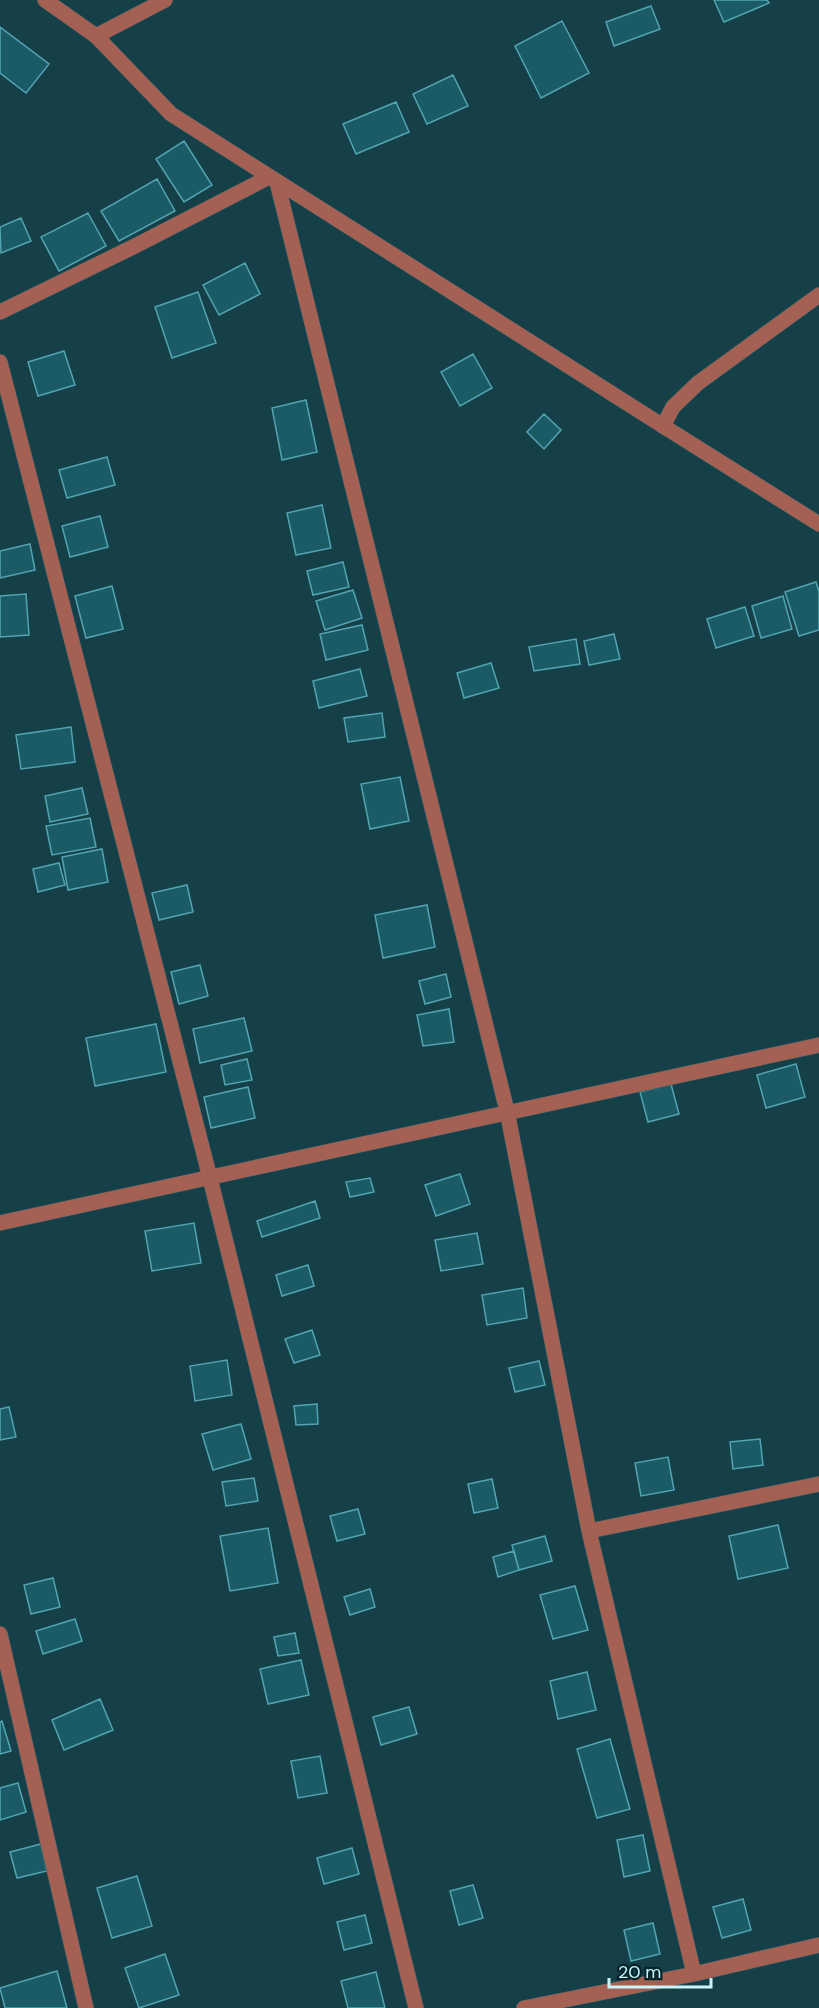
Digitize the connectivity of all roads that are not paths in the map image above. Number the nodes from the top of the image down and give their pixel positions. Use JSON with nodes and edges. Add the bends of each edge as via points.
{"nodes":[{"id":1,"x":45,"y":0,"type":"edge"},
{"id":2,"x":165,"y":0,"type":"edge"},
{"id":3,"x":96,"y":36,"type":"junction"},
{"id":4,"x":273,"y":179,"type":"junction"},
{"id":5,"x":819,"y":295,"type":"edge"},
{"id":6,"x":0,"y":312,"type":"edge"},
{"id":7,"x":0,"y":362,"type":"edge"},
{"id":8,"x":663,"y":426,"type":"junction"},
{"id":9,"x":819,"y":524,"type":"edge"},
{"id":10,"x":819,"y":1045,"type":"edge"},
{"id":11,"x":507,"y":1112,"type":"junction"},
{"id":12,"x":210,"y":1178,"type":"junction"},
{"id":13,"x":0,"y":1223,"type":"edge"},
{"id":14,"x":819,"y":1484,"type":"edge"},
{"id":15,"x":589,"y":1531,"type":"junction"},
{"id":16,"x":0,"y":1634,"type":"edge"},
{"id":17,"x":819,"y":1945,"type":"edge"},
{"id":18,"x":694,"y":1974,"type":"junction"},
{"id":19,"x":86,"y":2008,"type":"edge"},
{"id":20,"x":416,"y":2008,"type":"edge"},
{"id":21,"x":524,"y":2008,"type":"edge"}],
"edges":[{"from":1,"to":3,"type":"street"},
{"from":2,"to":3,"type":"street"},
{"from":3,"to":4,"type":"street","via":[[171,114]]},
{"from":4,"to":6,"type":"street"},
{"from":4,"to":8,"type":"street"},
{"from":4,"to":11,"type":"street"},
{"from":5,"to":8,"type":"street","via":[[698,383],[673,407]]},
{"from":7,"to":12,"type":"street"},
{"from":8,"to":9,"type":"street"},
{"from":10,"to":11,"type":"street"},
{"from":11,"to":12,"type":"street"},
{"from":11,"to":15,"type":"street"},
{"from":12,"to":13,"type":"street"},
{"from":12,"to":20,"type":"street"},
{"from":14,"to":15,"type":"street"},
{"from":15,"to":18,"type":"street"},
{"from":16,"to":19,"type":"street"},
{"from":17,"to":18,"type":"street"},
{"from":18,"to":21,"type":"street"}]}
